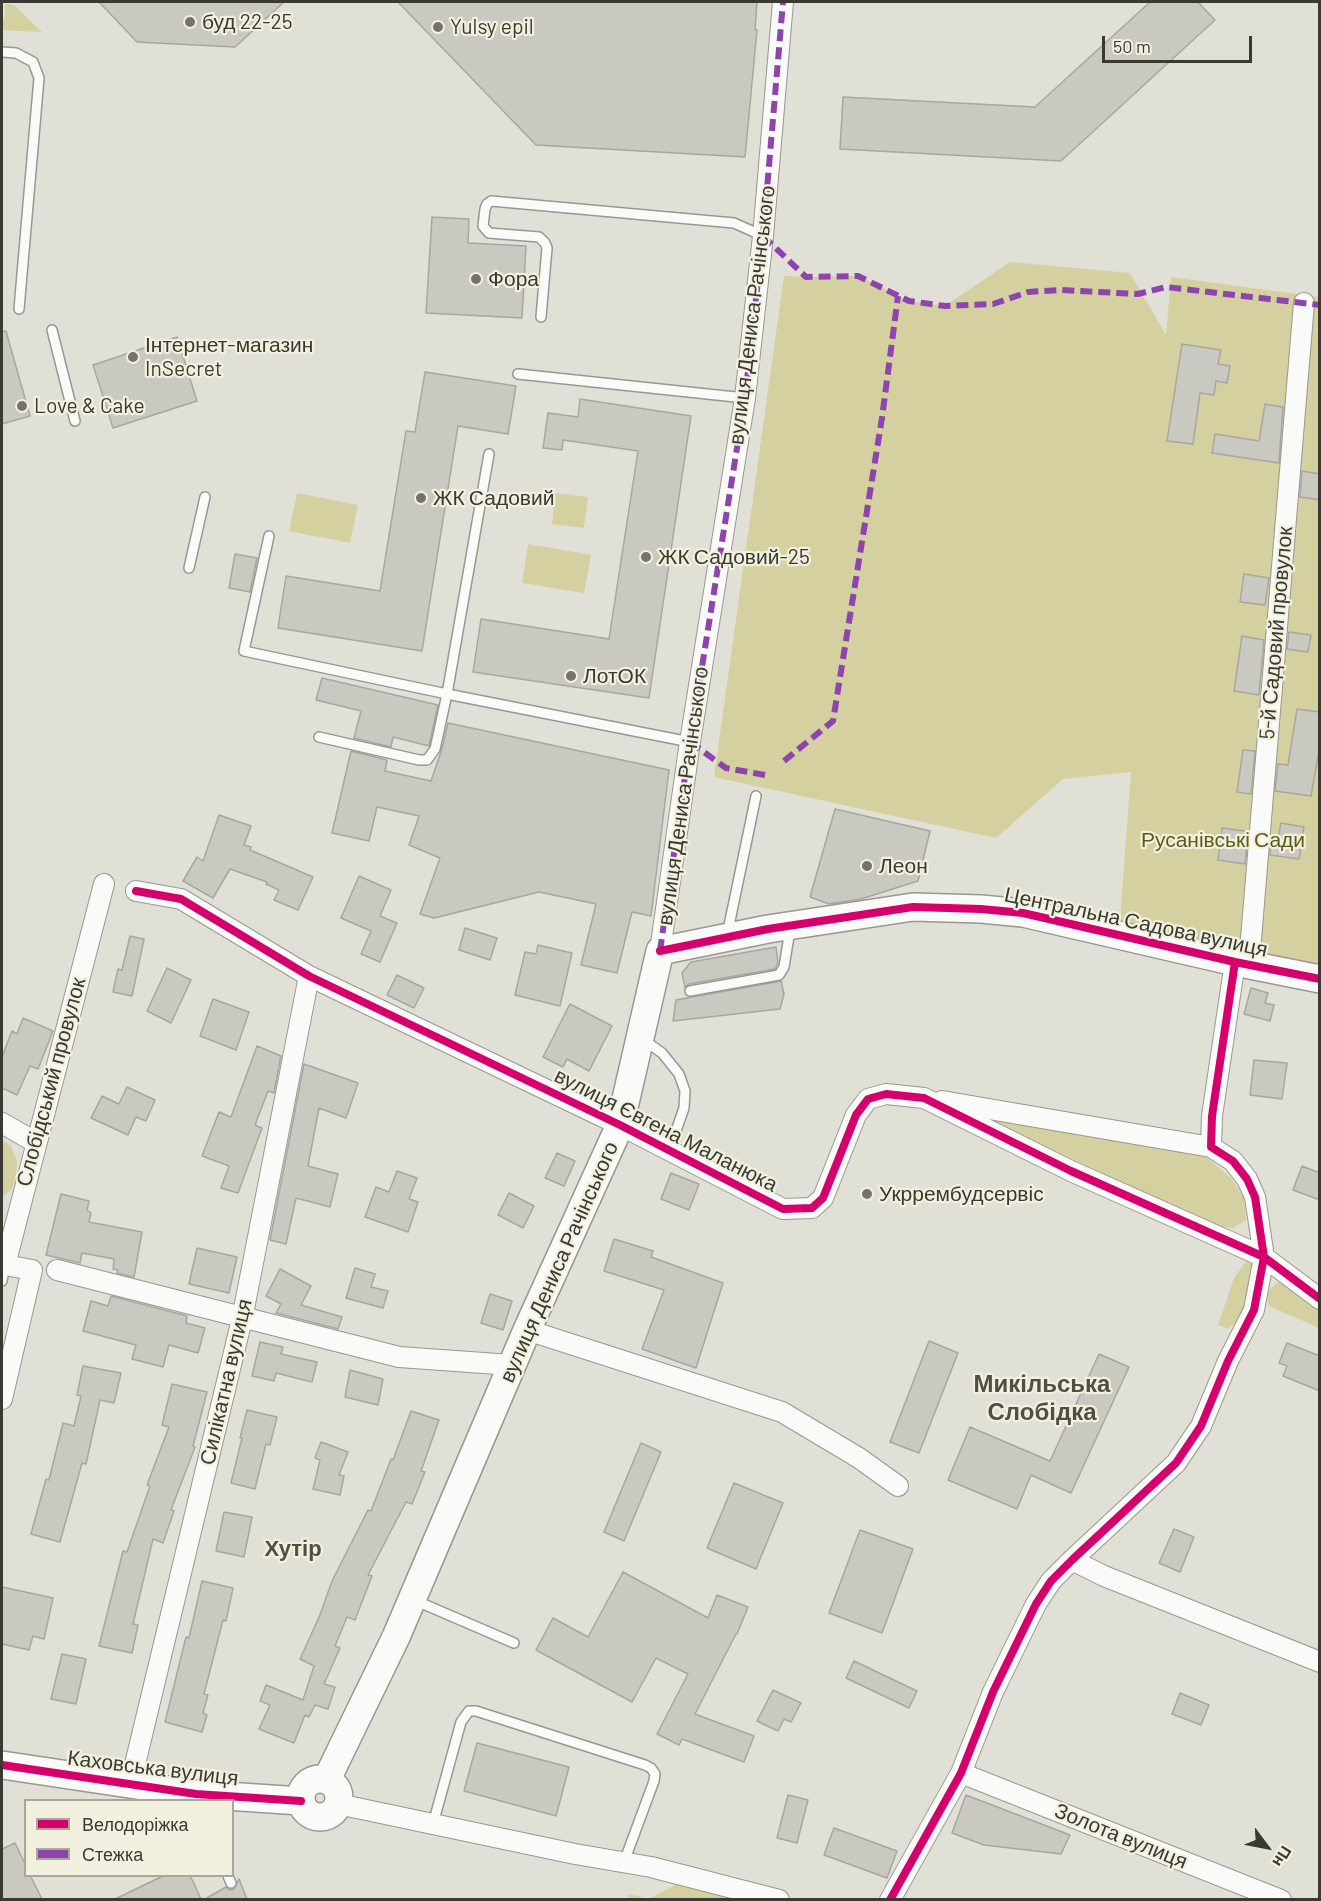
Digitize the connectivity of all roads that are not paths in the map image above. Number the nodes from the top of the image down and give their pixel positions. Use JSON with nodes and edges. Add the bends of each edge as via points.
{"nodes":[{"id":1,"x":783,"y":2,"type":"edge"},
{"id":2,"x":2,"y":52,"type":"edge"},
{"id":3,"x":763,"y":236,"type":"junction"},
{"id":4,"x":1304,"y":303,"type":"dead end"},
{"id":5,"x":19,"y":309,"type":"dead end"},
{"id":6,"x":541,"y":317,"type":"dead end"},
{"id":7,"x":52,"y":330,"type":"dead end"},
{"id":8,"x":518,"y":374,"type":"dead end"},
{"id":9,"x":745,"y":399,"type":"junction"},
{"id":10,"x":75,"y":421,"type":"dead end"},
{"id":11,"x":489,"y":454,"type":"dead end"},
{"id":12,"x":204,"y":497,"type":"dead end"},
{"id":13,"x":268,"y":536,"type":"dead end"},
{"id":14,"x":189,"y":568,"type":"dead end"},
{"id":15,"x":447,"y":694,"type":"junction"},
{"id":16,"x":319,"y":737,"type":"dead end"},
{"id":17,"x":690,"y":742,"type":"junction"},
{"id":18,"x":756,"y":796,"type":"dead end"},
{"id":19,"x":104,"y":884,"type":"dead end"},
{"id":20,"x":136,"y":891,"type":"dead end"},
{"id":21,"x":791,"y":926,"type":"junction"},
{"id":22,"x":726,"y":938,"type":"junction"},
{"id":23,"x":660,"y":951,"type":"junction"},
{"id":24,"x":1242,"y":962,"type":"junction"},
{"id":25,"x":309,"y":976,"type":"junction"},
{"id":26,"x":1320,"y":979,"type":"edge"},
{"id":27,"x":690,"y":991,"type":"dead end"},
{"id":28,"x":641,"y":1038,"type":"junction"},
{"id":29,"x":924,"y":1098,"type":"junction"},
{"id":30,"x":2,"y":1124,"type":"edge"},
{"id":31,"x":620,"y":1125,"type":"junction"},
{"id":32,"x":35,"y":1142,"type":"junction"},
{"id":33,"x":1211,"y":1147,"type":"junction"},
{"id":34,"x":669,"y":1151,"type":"junction"},
{"id":35,"x":9,"y":1221,"type":"edge"},
{"id":36,"x":1264,"y":1257,"type":"junction"},
{"id":37,"x":57,"y":1270,"type":"dead end"},
{"id":38,"x":3,"y":1273,"type":"edge"},
{"id":39,"x":1320,"y":1299,"type":"edge"},
{"id":40,"x":242,"y":1319,"type":"junction"},
{"id":41,"x":527,"y":1330,"type":"junction"},
{"id":42,"x":512,"y":1365,"type":"junction"},
{"id":43,"x":2,"y":1399,"type":"edge"},
{"id":44,"x":898,"y":1486,"type":"dead end"},
{"id":45,"x":1072,"y":1560,"type":"junction"},
{"id":46,"x":412,"y":1599,"type":"junction"},
{"id":47,"x":514,"y":1643,"type":"dead end"},
{"id":48,"x":1320,"y":1662,"type":"edge"},
{"id":49,"x":2,"y":1765,"type":"edge"},
{"id":50,"x":961,"y":1773,"type":"junction"},
{"id":51,"x":327,"y":1779,"type":"junction"},
{"id":52,"x":130,"y":1785,"type":"junction"},
{"id":53,"x":197,"y":1797,"type":"edge"},
{"id":54,"x":301,"y":1801,"type":"junction"},
{"id":55,"x":338,"y":1804,"type":"junction"},
{"id":56,"x":433,"y":1824,"type":"junction"},
{"id":57,"x":624,"y":1862,"type":"junction"},
{"id":58,"x":769,"y":1898,"type":"edge"},
{"id":59,"x":890,"y":1899,"type":"edge"},
{"id":60,"x":1281,"y":1899,"type":"edge"}],
"edges":[{"from":1,"to":3,"type":"street","name":"вулиця Дениса Рачінського"},
{"from":2,"to":5,"type":"lane","via":[[16,53],[33,62],[39,78]]},
{"from":3,"to":6,"type":"lane","via":[[734,223],[491,201],[483,226],[489,233],[539,237],[545,243]]},
{"from":3,"to":9,"type":"street","name":"вулиця Дениса Рачінського"},
{"from":4,"to":24,"type":"street","name":"5-й Садовий провулок"},
{"from":7,"to":10,"type":"lane"},
{"from":8,"to":9,"type":"lane"},
{"from":9,"to":17,"type":"street","name":"вулиця Дениса Рачінського"},
{"from":11,"to":15,"type":"lane"},
{"from":12,"to":14,"type":"lane"},
{"from":13,"to":15,"type":"lane","via":[[244,651]]},
{"from":15,"to":16,"type":"lane","via":[[435,749],[427,760]]},
{"from":15,"to":17,"type":"lane"},
{"from":17,"to":23,"type":"street","name":"вулиця Дениса Рачінського"},
{"from":18,"to":22,"type":"lane"},
{"from":19,"to":32,"type":"street","name":"Слобідський провулок"},
{"from":20,"to":25,"type":"street","name":"вулиця Євгена Маланюка","via":[[181,899]]},
{"from":21,"to":22,"type":"main road","name":"Центральна Садова вулиця"},
{"from":21,"to":24,"type":"main road","name":"Центральна Садова вулиця","via":[[913,907],[981,909],[1023,913]]},
{"from":21,"to":27,"type":"lane","via":[[779,975]]},
{"from":22,"to":23,"type":"main road","name":"Центральна Садова вулиця"},
{"from":23,"to":28,"type":"main road","name":"вулиця Дениса Рачінського"},
{"from":24,"to":26,"type":"main road","name":"Центральна Садова вулиця"},
{"from":24,"to":33,"type":"street","via":[[1212,1116]]},
{"from":25,"to":31,"type":"street","name":"вулиця Євгена Маланюка"},
{"from":25,"to":40,"type":"street","name":"Силікатна вулиця"},
{"from":28,"to":31,"type":"main road","name":"вулиця Дениса Рачінського"},
{"from":28,"to":34,"type":"lane","via":[[662,1053],[679,1074],[684,1091],[684,1108]]},
{"from":29,"to":33,"type":"street","name":"вулиця Євгена Маланюка"},
{"from":29,"to":34,"type":"street","name":"вулиця Євгена Маланюка","via":[[886,1094],[868,1099],[856,1114],[823,1198],[812,1208],[783,1209]]},
{"from":29,"to":36,"type":"street","name":"вулиця Євгена Маланюка","via":[[1071,1171]]},
{"from":30,"to":32,"type":"street"},
{"from":31,"to":34,"type":"street","name":"вулиця Євгена Маланюка"},
{"from":31,"to":41,"type":"main road","name":"вулиця Дениса Рачінського"},
{"from":32,"to":35,"type":"street","name":"Слобідський провулок"},
{"from":33,"to":36,"type":"street","name":"вулиця Євгена Маланюка","via":[[1233,1161],[1247,1179],[1255,1197]]},
{"from":35,"to":38,"type":"street","name":"Слобідський провулок"},
{"from":36,"to":39,"type":"street","name":"вулиця Євгена Маланюка"},
{"from":36,"to":45,"type":"street","via":[[1254,1310],[1201,1426],[1176,1462]]},
{"from":37,"to":40,"type":"street"},
{"from":38,"to":43,"type":"street","name":"Слобідський провулок","via":[[33,1270]]},
{"from":40,"to":42,"type":"street","via":[[399,1358]]},
{"from":40,"to":52,"type":"street","name":"Силікатна вулиця"},
{"from":41,"to":42,"type":"main road","name":"вулиця Дениса Рачінського"},
{"from":41,"to":44,"type":"street","via":[[782,1412]]},
{"from":42,"to":46,"type":"main road","name":"вулиця Дениса Рачінського"},
{"from":45,"to":48,"type":"street"},
{"from":45,"to":50,"type":"street","via":[[1036,1604],[993,1692]]},
{"from":46,"to":47,"type":"lane"},
{"from":46,"to":51,"type":"main road","name":"вулиця Дениса Рачінського"},
{"from":49,"to":52,"type":"main road","name":"Каховська вулиця"},
{"from":50,"to":59,"type":"street"},
{"from":50,"to":60,"type":"street","name":"Золота вулиця"},
{"from":51,"to":54,"type":"main road","via":[[308,1783]]},
{"from":51,"to":55,"type":"main road","via":[[338,1789]]},
{"from":52,"to":53,"type":"main road","name":"Каховська вулиця"},
{"from":53,"to":54,"type":"main road","name":"Каховська вулиця"},
{"from":54,"to":55,"type":"main road","via":[[306,1810],[319,1817],[328,1815]]},
{"from":55,"to":56,"type":"street"},
{"from":56,"to":57,"type":"street"},
{"from":56,"to":57,"type":"lane","via":[[464,1714],[476,1711],[651,1768],[654,1781]]},
{"from":57,"to":58,"type":"street"}]}
